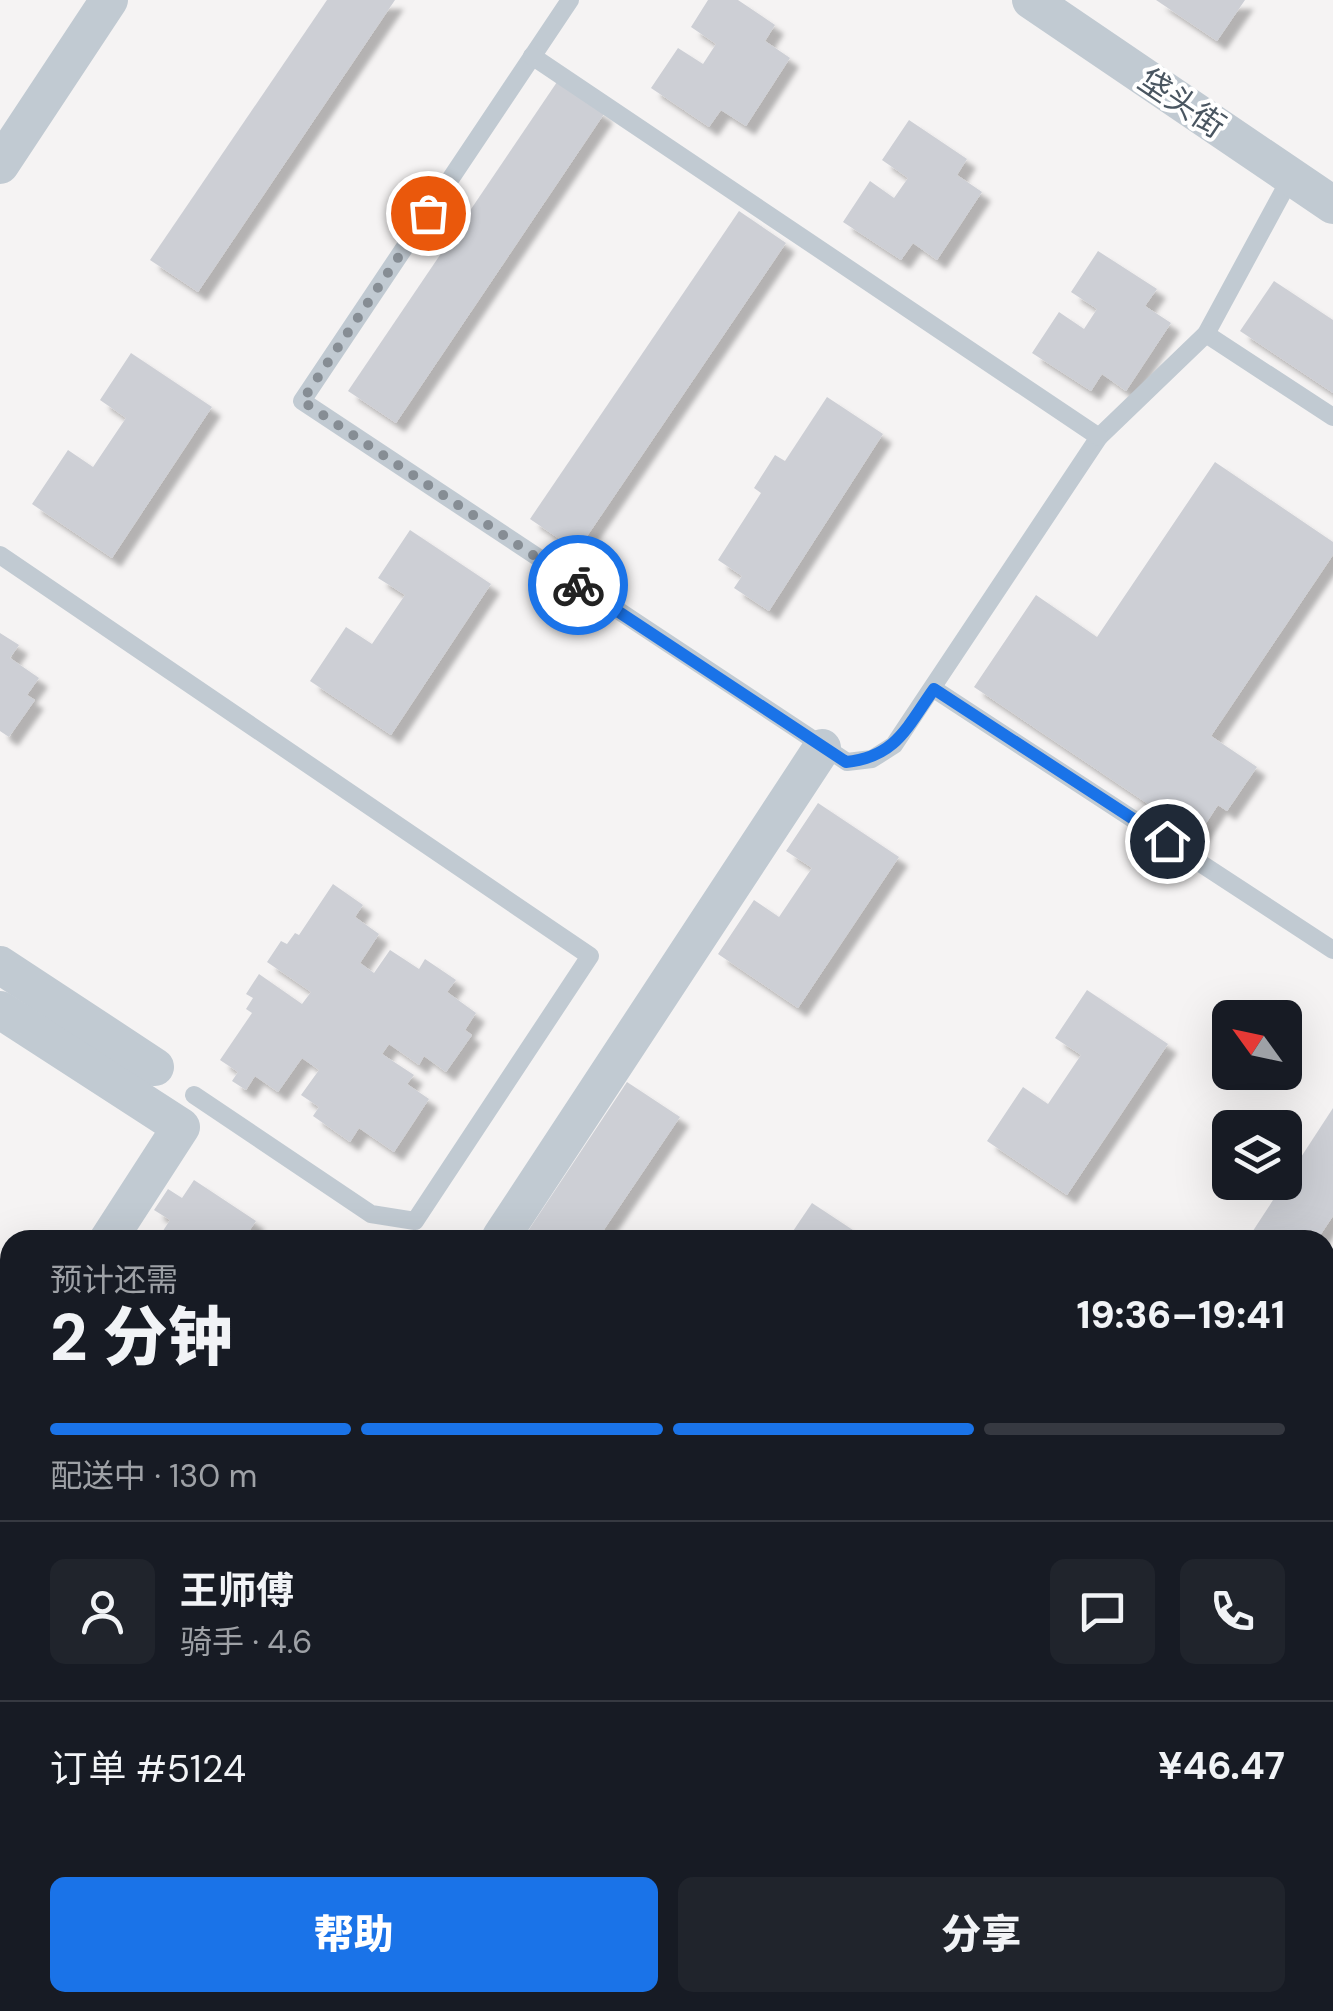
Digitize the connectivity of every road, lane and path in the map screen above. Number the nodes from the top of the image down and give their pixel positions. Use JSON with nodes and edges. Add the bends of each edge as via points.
{"nodes":[{"id":1,"x":108,"y":0,"type":"edge"},
{"id":2,"x":570,"y":0,"type":"edge"},
{"id":3,"x":1030,"y":0,"type":"edge"},
{"id":4,"x":532,"y":56,"type":"junction"},
{"id":5,"x":0,"y":165,"type":"edge"},
{"id":6,"x":1292,"y":177,"type":"junction"},
{"id":7,"x":1333,"y":206,"type":"edge"},
{"id":8,"x":1206,"y":334,"type":"junction"},
{"id":9,"x":1333,"y":417,"type":"edge"},
{"id":10,"x":1099,"y":438,"type":"junction"},
{"id":11,"x":0,"y":555,"type":"edge"},
{"id":12,"x":934,"y":689,"type":"junction"},
{"id":13,"x":822,"y":748,"type":"junction"},
{"id":14,"x":1333,"y":950,"type":"edge"},
{"id":15,"x":0,"y":964,"type":"edge"},
{"id":16,"x":0,"y":1010,"type":"edge"},
{"id":17,"x":155,"y":1067,"type":"dead end"},
{"id":18,"x":194,"y":1095,"type":"dead end"},
{"id":19,"x":114,"y":1230,"type":"edge"},
{"id":20,"x":506,"y":1230,"type":"edge"}],
"edges":[{"from":1,"to":5,"type":"street"},
{"from":2,"to":4,"type":"lane"},
{"from":3,"to":6,"type":"street","name":"垡头街"},
{"from":4,"to":10,"type":"lane"},
{"from":4,"to":13,"type":"lane","via":[[302,401]]},
{"from":6,"to":7,"type":"street","name":"垡头街"},
{"from":6,"to":8,"type":"lane"},
{"from":8,"to":9,"type":"lane"},
{"from":8,"to":10,"type":"lane"},
{"from":10,"to":12,"type":"lane"},
{"from":11,"to":18,"type":"lane","via":[[590,956],[415,1220],[372,1214]]},
{"from":12,"to":13,"type":"lane","via":[[894,746],[872,760],[846,762]]},
{"from":12,"to":14,"type":"lane"},
{"from":13,"to":20,"type":"street"},
{"from":15,"to":17,"type":"street"},
{"from":16,"to":19,"type":"street","via":[[181,1126]]}]}
